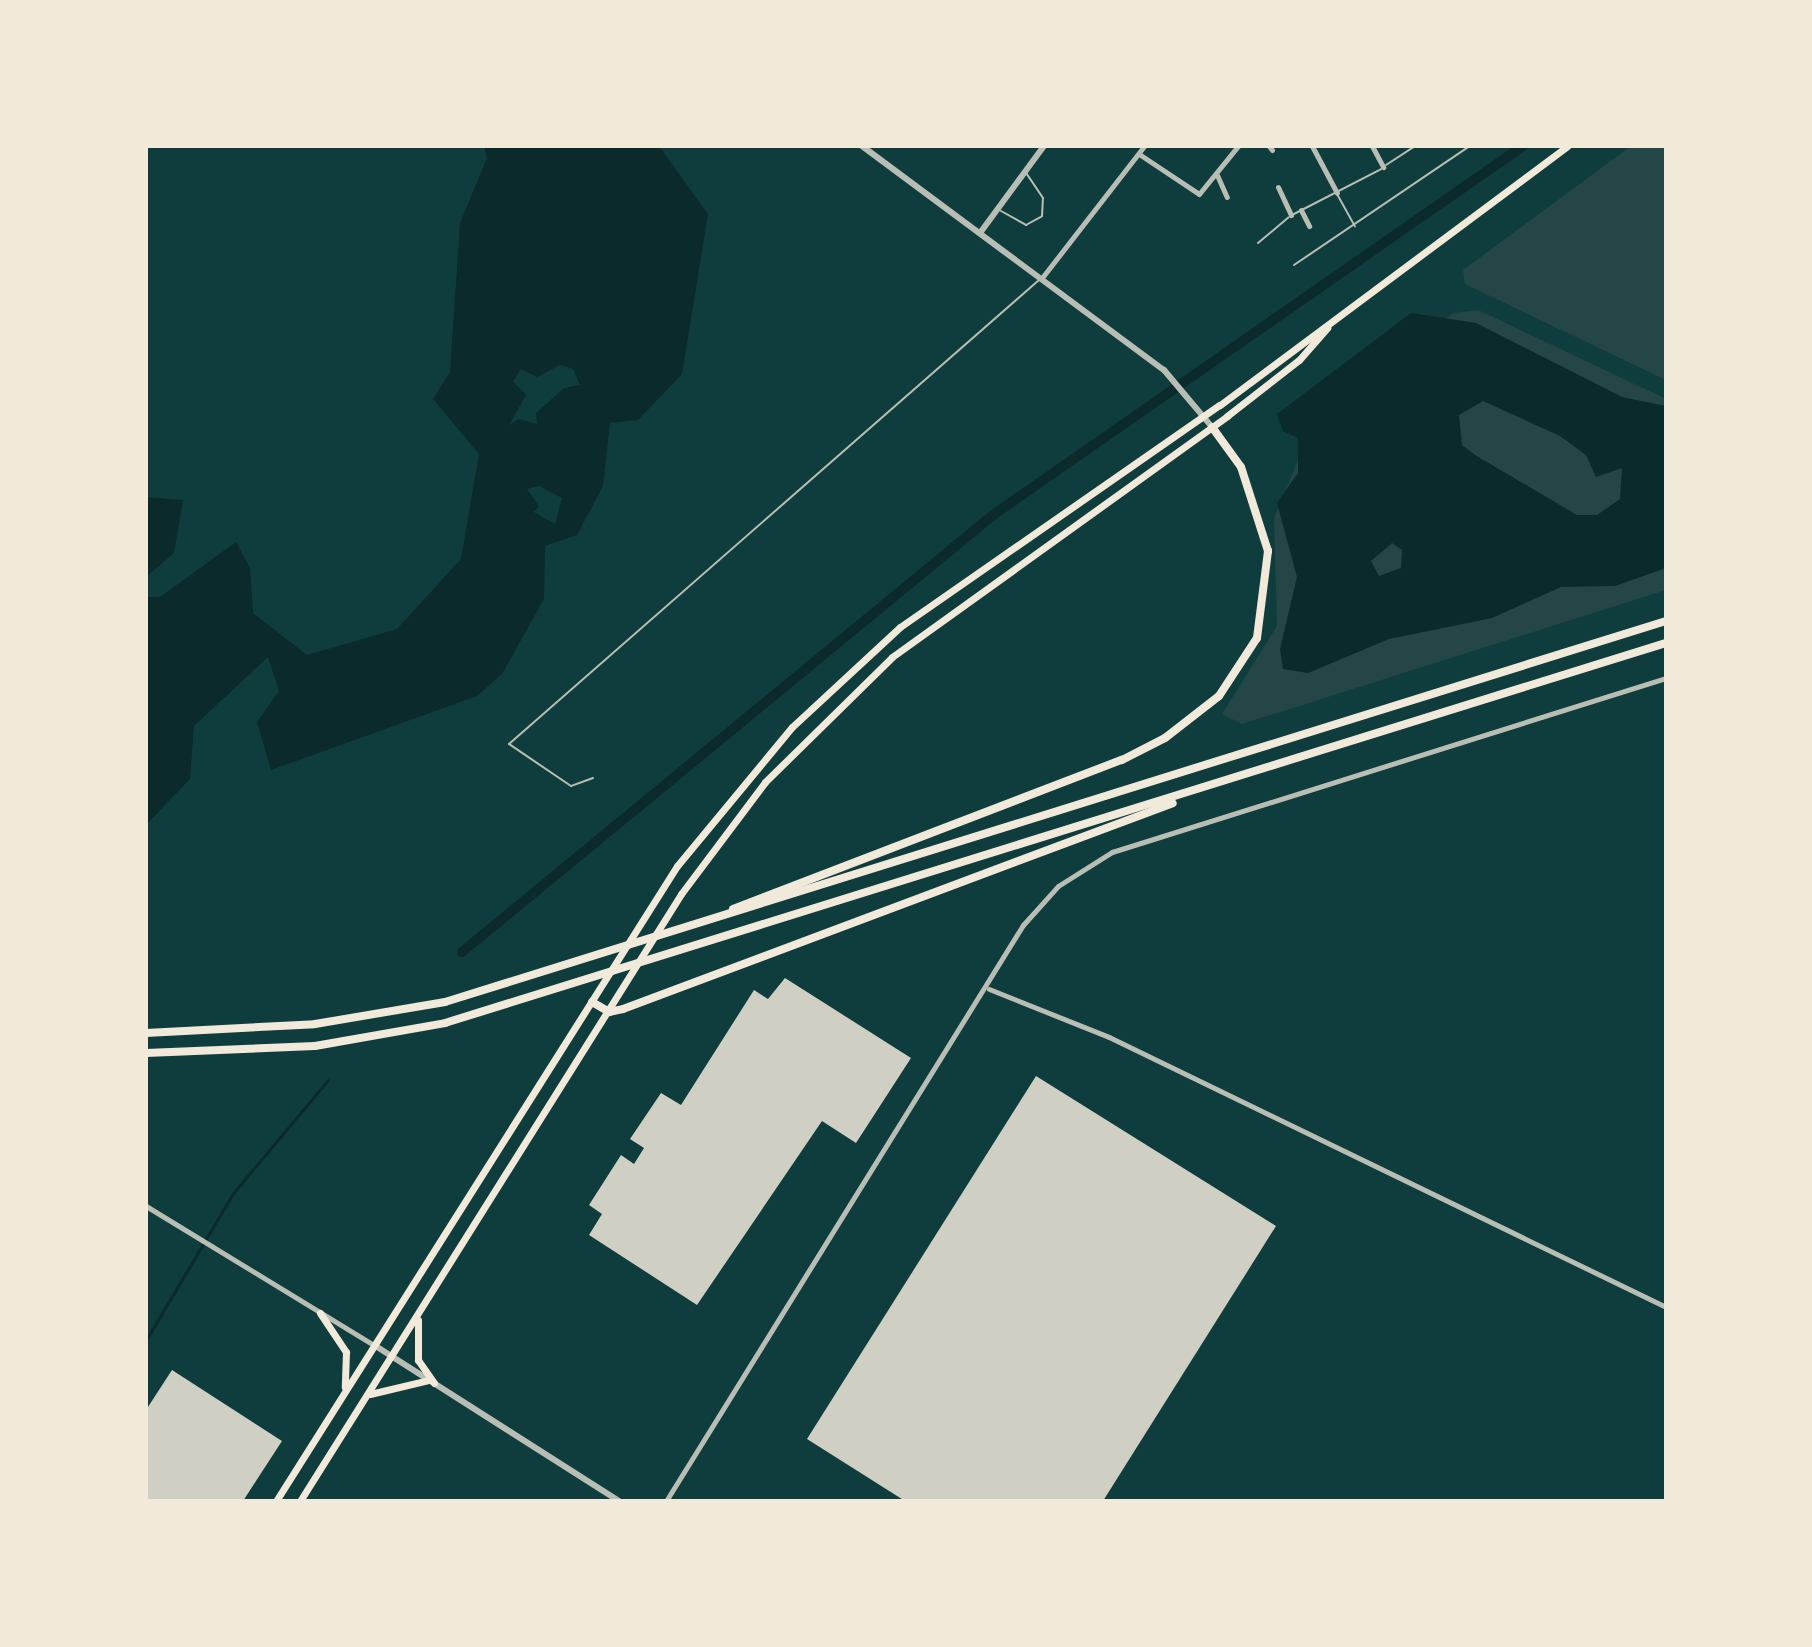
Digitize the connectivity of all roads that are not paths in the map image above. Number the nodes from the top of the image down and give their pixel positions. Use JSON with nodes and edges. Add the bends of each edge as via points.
{"nodes":[{"id":1,"x":862,"y":146,"type":"edge"},
{"id":2,"x":1044,"y":146,"type":"edge"},
{"id":3,"x":1144,"y":146,"type":"edge"},
{"id":4,"x":1238,"y":146,"type":"edge"},
{"id":5,"x":1312,"y":146,"type":"edge"},
{"id":6,"x":1372,"y":146,"type":"edge"},
{"id":7,"x":1415,"y":146,"type":"edge"},
{"id":8,"x":1470,"y":146,"type":"edge"},
{"id":9,"x":1567,"y":146,"type":"edge"},
{"id":10,"x":1139,"y":154,"type":"junction"},
{"id":11,"x":1383,"y":167,"type":"junction"},
{"id":12,"x":1025,"y":172,"type":"junction"},
{"id":13,"x":1217,"y":175,"type":"junction"},
{"id":14,"x":1278,"y":187,"type":"dead end"},
{"id":15,"x":1337,"y":193,"type":"junction"},
{"id":16,"x":1227,"y":197,"type":"dead end"},
{"id":17,"x":998,"y":208,"type":"junction"},
{"id":18,"x":1301,"y":210,"type":"junction"},
{"id":19,"x":1291,"y":215,"type":"junction"},
{"id":20,"x":1309,"y":226,"type":"dead end"},
{"id":21,"x":1356,"y":228,"type":"junction"},
{"id":22,"x":980,"y":233,"type":"junction"},
{"id":23,"x":1258,"y":243,"type":"dead end"},
{"id":24,"x":1294,"y":265,"type":"dead end"},
{"id":25,"x":1041,"y":279,"type":"junction"},
{"id":26,"x":1336,"y":317,"type":"junction"},
{"id":27,"x":1205,"y":416,"type":"junction"},
{"id":28,"x":1212,"y":427,"type":"junction"},
{"id":29,"x":1666,"y":621,"type":"edge"},
{"id":30,"x":1666,"y":643,"type":"edge"},
{"id":31,"x":1666,"y":678,"type":"edge"},
{"id":32,"x":1237,"y":777,"type":"junction"},
{"id":33,"x":593,"y":778,"type":"dead end"},
{"id":34,"x":707,"y":922,"type":"junction"},
{"id":35,"x":989,"y":989,"type":"junction"},
{"id":36,"x":592,"y":1002,"type":"junction"},
{"id":37,"x":609,"y":1012,"type":"junction"},
{"id":38,"x":146,"y":1033,"type":"edge"},
{"id":39,"x":146,"y":1053,"type":"edge"},
{"id":40,"x":146,"y":1206,"type":"edge"},
{"id":41,"x":1666,"y":1307,"type":"edge"},
{"id":42,"x":320,"y":1313,"type":"junction"},
{"id":43,"x":419,"y":1314,"type":"junction"},
{"id":44,"x":374,"y":1345,"type":"junction"},
{"id":45,"x":392,"y":1356,"type":"junction"},
{"id":46,"x":432,"y":1382,"type":"junction"},
{"id":47,"x":343,"y":1393,"type":"junction"},
{"id":48,"x":367,"y":1395,"type":"junction"},
{"id":49,"x":276,"y":1501,"type":"edge"},
{"id":50,"x":300,"y":1501,"type":"edge"},
{"id":51,"x":619,"y":1501,"type":"edge"},
{"id":52,"x":666,"y":1501,"type":"edge"}],
"edges":[{"from":1,"to":22,"type":"street"},
{"from":2,"to":12,"type":"street"},
{"from":3,"to":10,"type":"street"},
{"from":4,"to":13,"type":"street"},
{"from":5,"to":15,"type":"street"},
{"from":6,"to":11,"type":"street"},
{"from":7,"to":11,"type":"lane"},
{"from":8,"to":21,"type":"lane"},
{"from":9,"to":26,"type":"main road"},
{"from":10,"to":13,"type":"street","via":[[1191,192],[1204,192]]},
{"from":10,"to":25,"type":"street"},
{"from":11,"to":15,"type":"lane"},
{"from":12,"to":17,"type":"street"},
{"from":12,"to":17,"type":"lane","via":[[1043,198],[1042,216],[1026,225]]},
{"from":13,"to":16,"type":"street"},
{"from":14,"to":19,"type":"street"},
{"from":15,"to":18,"type":"lane"},
{"from":15,"to":21,"type":"lane"},
{"from":17,"to":22,"type":"street"},
{"from":18,"to":19,"type":"lane"},
{"from":18,"to":20,"type":"street"},
{"from":19,"to":23,"type":"lane"},
{"from":21,"to":24,"type":"lane"},
{"from":22,"to":25,"type":"street"},
{"from":25,"to":27,"type":"street","via":[[1179,384]]},
{"from":25,"to":33,"type":"lane","via":[[509,744],[571,786]]},
{"from":26,"to":27,"type":"main road"},
{"from":26,"to":28,"type":"main road","via":[[1299,360]]},
{"from":27,"to":28,"type":"street"},
{"from":27,"to":36,"type":"main road","via":[[959,584],[839,680],[723,804]]},
{"from":28,"to":34,"type":"highway","via":[[1241,467],[1268,551],[1257,638],[1219,696],[1165,738],[1122,760]]},
{"from":28,"to":37,"type":"main road","via":[[915,639],[816,727],[706,857]]},
{"from":29,"to":34,"type":"highway"},
{"from":30,"to":32,"type":"highway"},
{"from":31,"to":35,"type":"street","via":[[1112,852],[1044,899]]},
{"from":32,"to":37,"type":"highway","via":[[898,910]]},
{"from":32,"to":39,"type":"highway","via":[[573,986],[384,1036],[257,1051]]},
{"from":34,"to":38,"type":"highway","via":[[383,1015]]},
{"from":35,"to":41,"type":"street","via":[[1109,1037]]},
{"from":35,"to":52,"type":"street"},
{"from":36,"to":37,"type":"highway"},
{"from":36,"to":44,"type":"main road"},
{"from":37,"to":43,"type":"main road"},
{"from":40,"to":42,"type":"street"},
{"from":42,"to":44,"type":"street"},
{"from":42,"to":47,"type":"main road","via":[[346,1352]]},
{"from":43,"to":45,"type":"main road"},
{"from":43,"to":46,"type":"main road","via":[[416,1353]]},
{"from":44,"to":45,"type":"street"},
{"from":44,"to":47,"type":"main road"},
{"from":45,"to":46,"type":"street"},
{"from":45,"to":48,"type":"main road"},
{"from":46,"to":48,"type":"main road"},
{"from":46,"to":51,"type":"street"},
{"from":47,"to":49,"type":"main road"},
{"from":48,"to":50,"type":"main road"}]}
